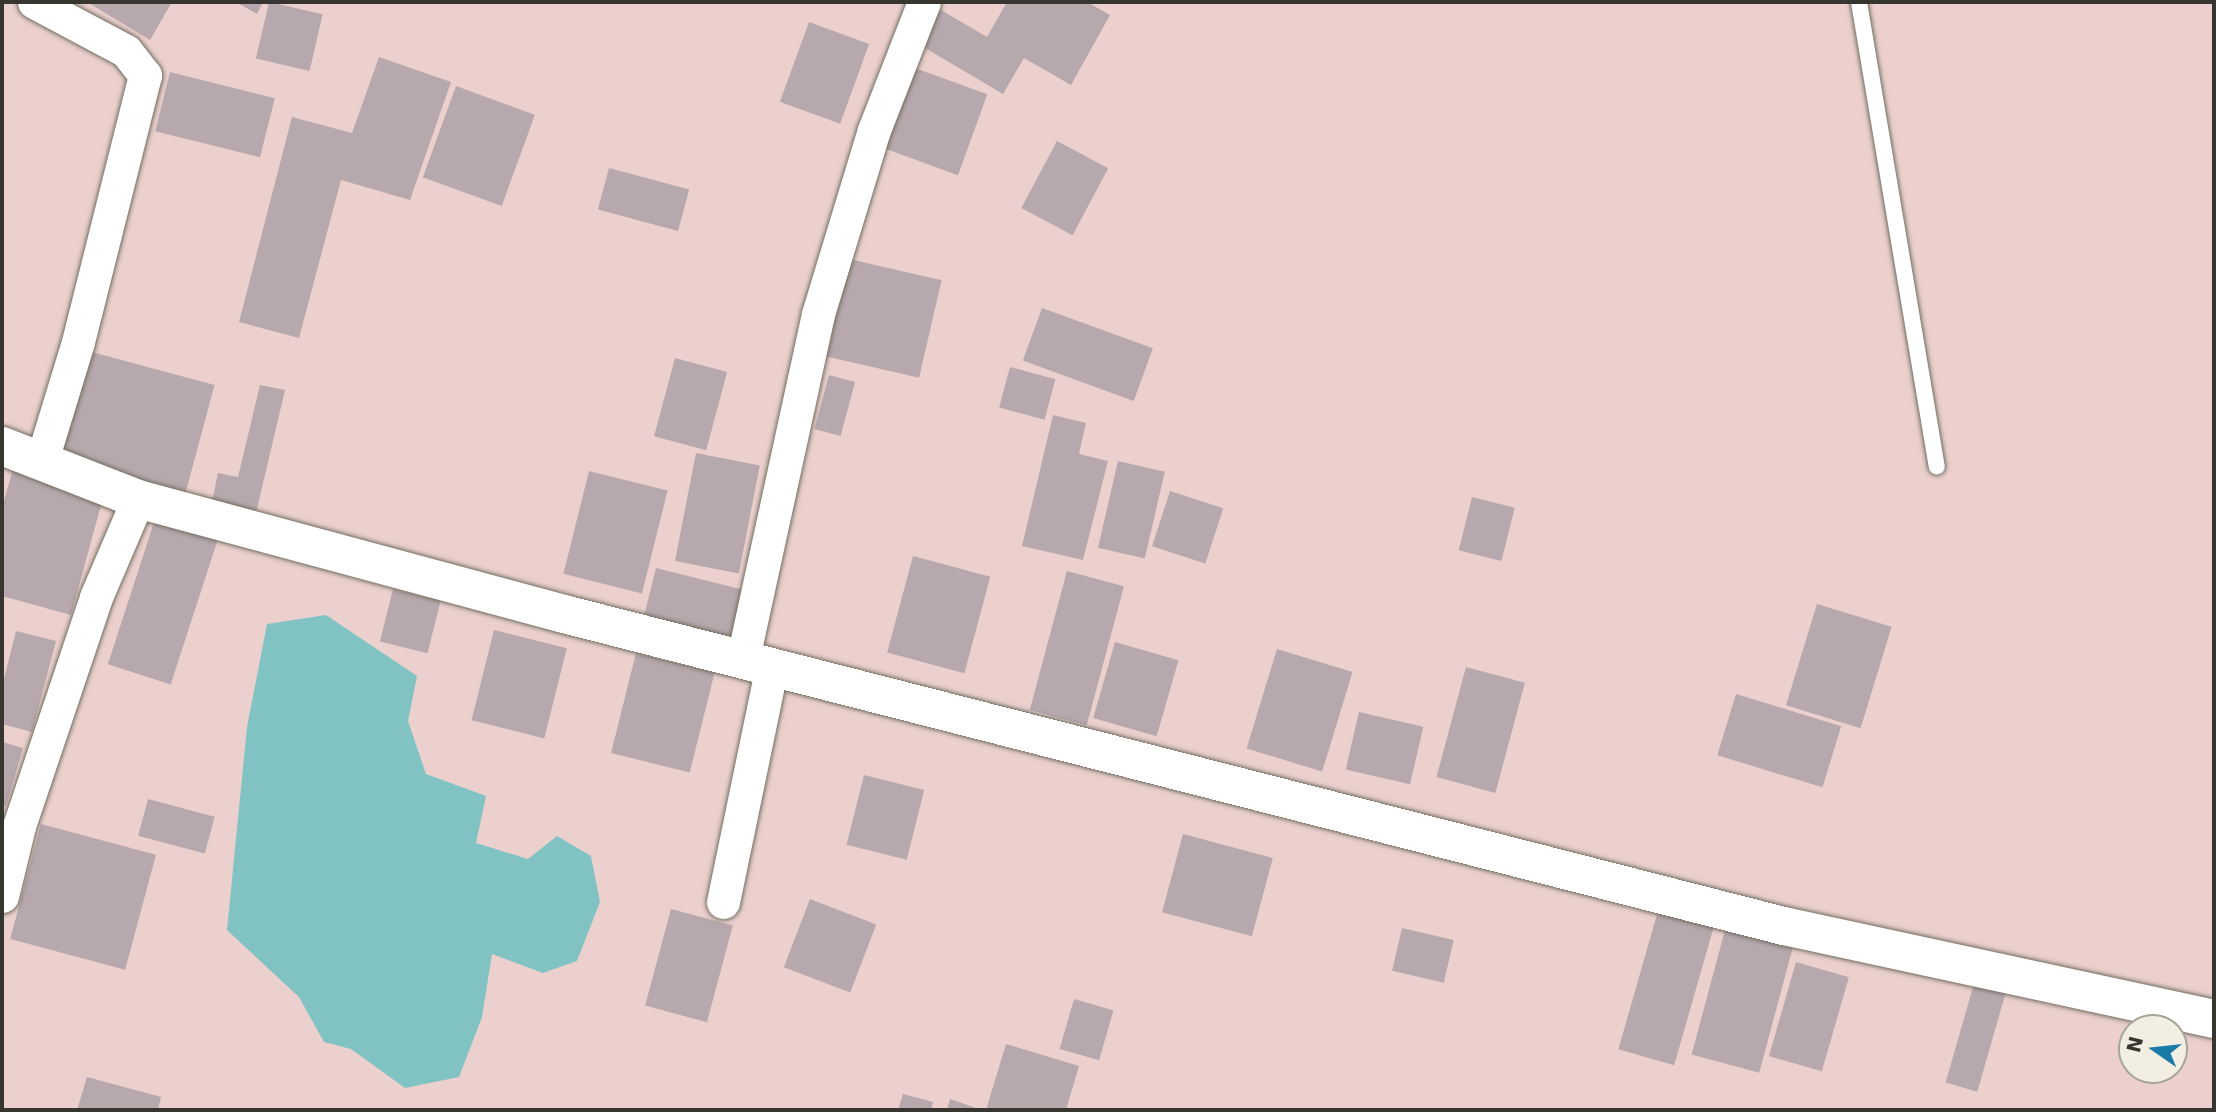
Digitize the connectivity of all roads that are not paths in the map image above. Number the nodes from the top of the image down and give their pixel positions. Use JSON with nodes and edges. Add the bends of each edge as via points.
{"nodes":[{"id":1,"x":34,"y":2,"type":"edge"},
{"id":2,"x":924,"y":2,"type":"edge"},
{"id":3,"x":1859,"y":2,"type":"edge"},
{"id":4,"x":2,"y":446,"type":"edge"},
{"id":5,"x":42,"y":460,"type":"junction"},
{"id":6,"x":1937,"y":466,"type":"dead end"},
{"id":7,"x":138,"y":499,"type":"junction"},
{"id":8,"x":757,"y":662,"type":"junction"},
{"id":9,"x":2,"y":897,"type":"edge"},
{"id":10,"x":723,"y":902,"type":"dead end"},
{"id":11,"x":2214,"y":1018,"type":"edge"}],
"edges":[{"from":1,"to":5,"type":"street","via":[[126,51],[145,75],[85,315]]},
{"from":2,"to":8,"type":"street","via":[[874,130],[818,314]]},
{"from":3,"to":6,"type":"lane"},
{"from":4,"to":5,"type":"street"},
{"from":5,"to":7,"type":"street"},
{"from":7,"to":8,"type":"street"},
{"from":7,"to":9,"type":"street","via":[[96,597],[19,826]]},
{"from":8,"to":10,"type":"street"},
{"from":8,"to":11,"type":"street","via":[[1784,926]]}]}
